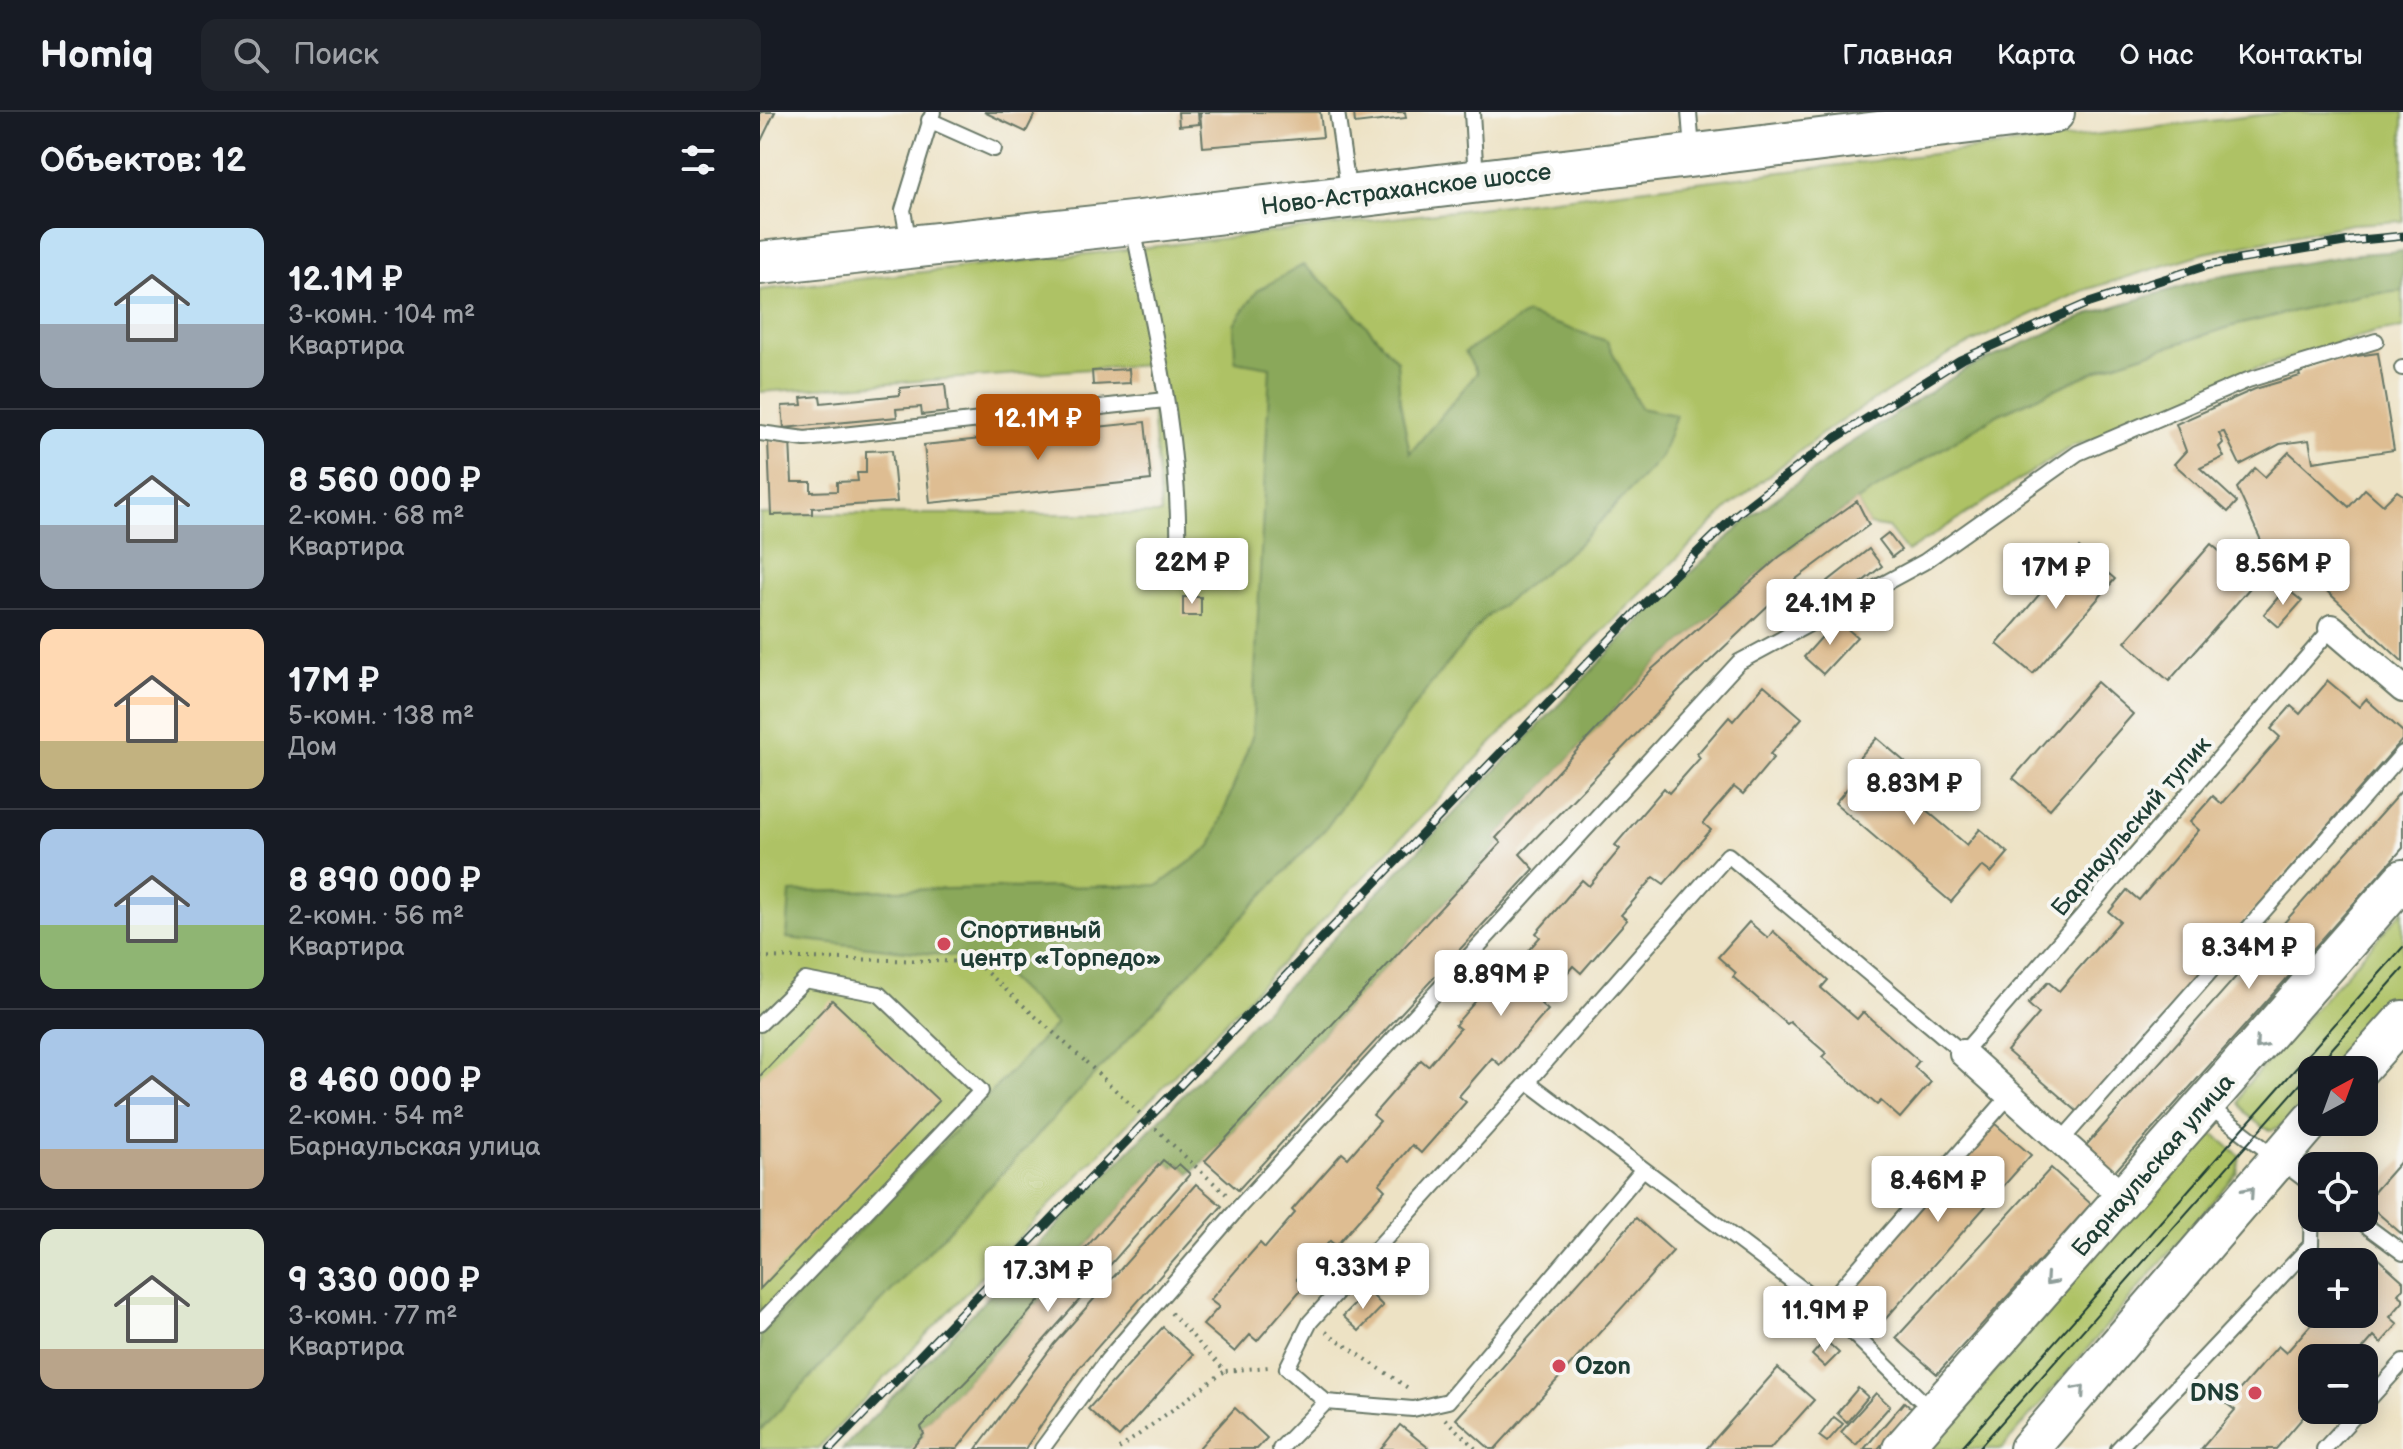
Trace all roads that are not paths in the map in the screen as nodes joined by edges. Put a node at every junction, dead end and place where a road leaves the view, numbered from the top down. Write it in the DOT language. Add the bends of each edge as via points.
graph roads {
  1 [pos="1337,112"];
  2 [pos="1472,112"];
  3 [pos="1689,112"];
  4 [pos="2053,112"];
  5 [pos="931,116"];
  6 [pos="1954,118"];
  7 [pos="994,149"];
  8 [pos="1692,155"];
  9 [pos="1476,180"];
  10 [pos="1349,196"];
  11 [pos="1132,223"];
  12 [pos="910,247"];
  13 [pos="760,263"];
  14 [pos="2376,341"];
  15 [pos="1165,400"];
  16 [pos="760,433"];
  17 [pos="1178,551"];
  18 [pos="2332,628"];
  19 [pos="2403,689"];
  20 [pos="2403,753"];
  21 [pos="2403,879"];
  22 [pos="2403,1020"];
  23 [pos="760,1024"];
  24 [pos="1963,1053"];
  25 [pos="2371,1056"];
  26 [pos="1528,1082"];
  27 [pos="2010,1095"];
  28 [pos="2207,1104"];
  29 [pos="2298,1136"];
  30 [pos="2061,1141"];
  31 [pos="2277,1159"];
  32 [pos="1642,1170"];
  33 [pos="2298,1175"];
  34 [pos="2124,1198"];
  35 [pos="2311,1232"];
  36 [pos="2375,1232"];
  37 [pos="2403,1253"];
  38 [pos="1825,1306"];
  39 [pos="760,1323"];
  40 [pos="2403,1362"];
  41 [pos="2378,1390"];
  42 [pos="1326,1402"];
  43 [pos="1933,1412"];
  44 [pos="2347,1424"];
  45 [pos="1042,1449"];
  46 [pos="1280,1449"];
  47 [pos="1902,1449"];
  48 [pos="2029,1449"];
  49 [pos="2118,1449"];
  50 [pos="2324,1449"];
  1 -- 10 [label="lane"];
  2 -- 9 [label="lane"];
  3 -- 8 [label="lane"];
  4 -- 6 [label="main road, Ново-Астраханское шоссе"];
  5 -- 7 [label="lane"];
  5 -- 12 [label="lane" via="903,210"];
  6 -- 8 [label="main road, Ново-Астраханское шоссе"];
  8 -- 9 [label="main road, Ново-Астраханское шоссе"];
  9 -- 10 [label="main road, Ново-Астраханское шоссе"];
  10 -- 11 [label="main road, Ново-Астраханское шоссе"];
  11 -- 12 [label="main road, Ново-Астраханское шоссе"];
  11 -- 15 [label="lane"];
  12 -- 13 [label="main road, Ново-Астраханское шоссе"];
  14 -- 45 [label="lane" via="2248,380 2078,453 1924,562 1739,662 1240,1206 1108,1359"];
  15 -- 16 [label="lane" via="805,439"];
  15 -- 17 [label="lane" via="1179,509"];
  18 -- 19 [label="street"];
  18 -- 24 [label="lane, Барнаульский тупик"];
  20 -- 30 [label="lane"];
  21 -- 28 [label="street, Барнаульская улица, one-way"];
  22 -- 25 [label="street"];
  23 -- 39 [label="lane" via="805,980 879,994 981,1091"];
  24 -- 26 [label="lane" via="1728,855"];
  24 -- 27 [label="street"];
  26 -- 32 [label="lane"];
  26 -- 42 [label="lane" via="1310,1322 1287,1368"];
  27 -- 30 [label="street"];
  27 -- 38 [label="lane"];
  28 -- 31 [label="lane"];
  28 -- 34 [label="street, Барнаульская улица"];
  29 -- 31 [label="street"];
  30 -- 34 [label="street"];
  31 -- 33 [label="lane"];
  48 -- 31 [label="street, one-way"];
  32 -- 38 [label="lane"];
  32 -- 42 [label="lane" via="1448,1401 1413,1409"];
  34 -- 43 [label="street, Барнаульская улица, one-way"];
  35 -- 49 [label="lane" via="2311,1245"];
  36 -- 37 [label="lane"];
  38 -- 43 [label="lane"];
  40 -- 41 [label="lane"];
  42 -- 46 [label="lane"];
  43 -- 47 [label="street, Барнаульская улица"];
  44 -- 50 [label="lane"];
}
